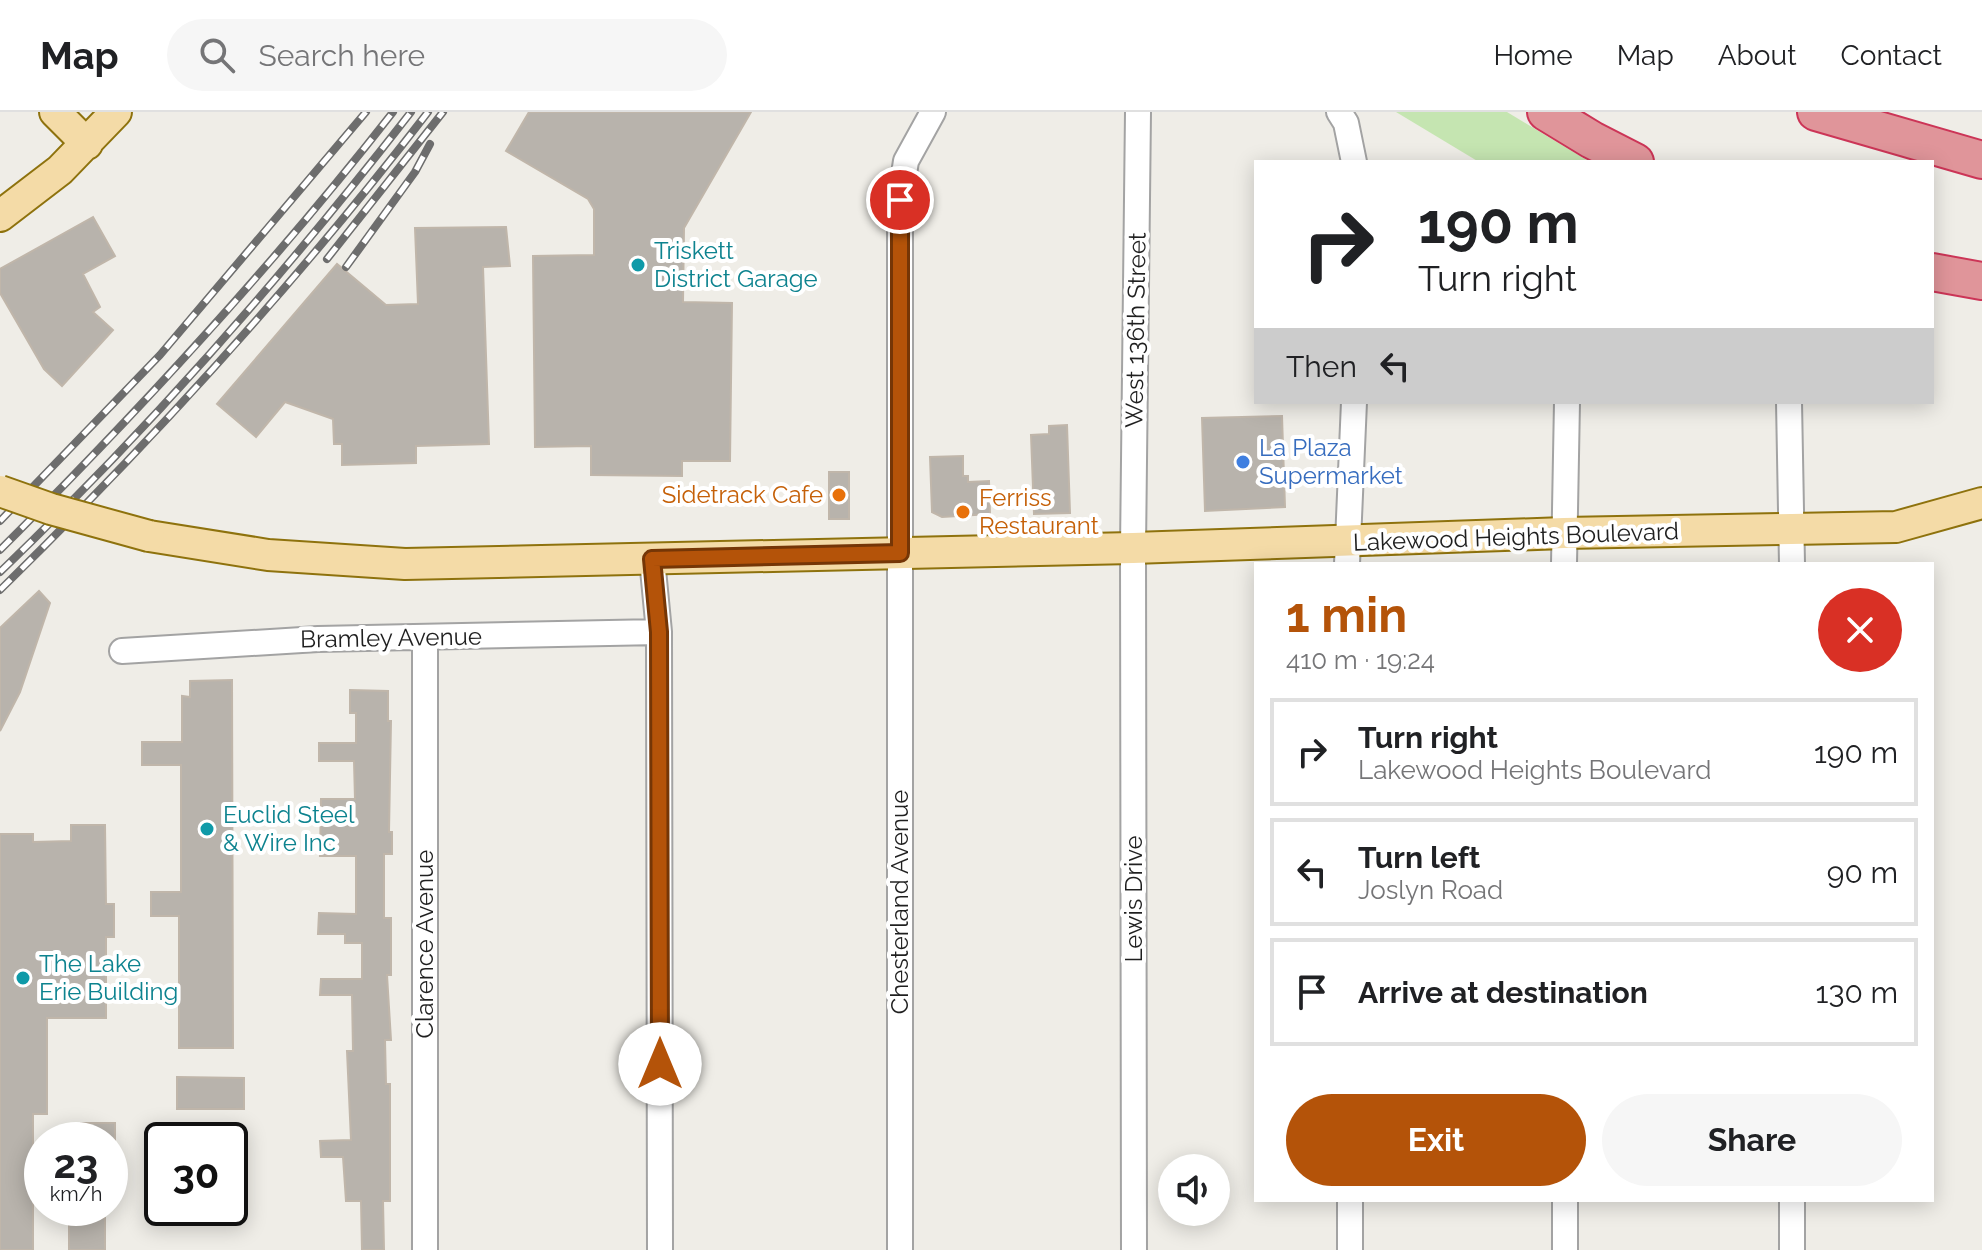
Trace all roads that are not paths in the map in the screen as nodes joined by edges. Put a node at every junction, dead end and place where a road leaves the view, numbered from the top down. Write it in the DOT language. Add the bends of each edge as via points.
graph roads {
  1 [pos="55,112"];
  2 [pos="116,112"];
  3 [pos="933,112"];
  4 [pos="1138,112"];
  5 [pos="1339,112"];
  6 [pos="1546,112"];
  7 [pos="1816,112"];
  8 [pos="87,144"];
  9 [pos="1977,159"];
  10 [pos="1354,160"];
  11 [pos="1631,160"];
  12 [pos="0,216"];
  13 [pos="1934,272"];
  14 [pos="1982,281"];
  15 [pos="1354,404"];
  16 [pos="1567,404"];
  17 [pos="1789,404"];
  18 [pos="0,491"];
  19 [pos="1982,503"];
  20 [pos="1792,529"];
  21 [pos="1564,533"];
  22 [pos="1133,548"];
  23 [pos="900,553"];
  24 [pos="1347,553"];
  25 [pos="652,559"];
  26 [pos="1564,562"];
  27 [pos="1792,562"];
  28 [pos="659,632"];
  29 [pos="425,637"];
  30 [pos="122,651"];
  31 [pos="1350,1202"];
  32 [pos="1565,1202"];
  33 [pos="1792,1202"];
  34 [pos="425,1250"];
  35 [pos="660,1250"];
  36 [pos="900,1250"];
  37 [pos="1134,1250"];
  38 [pos="1350,1250"];
  39 [pos="1565,1250"];
  40 [pos="1792,1250"];
  1 -- 8 [label="main road"];
  2 -- 8 [label="main road"];
  3 -- 23 [label="street, Chesterland Avenue" via="906,161 900,200"];
  4 -- 22 [label="street, West 136th Street"];
  5 -- 10 [label="street"];
  6 -- 11 [label="highway"];
  7 -- 9 [label="highway"];
  8 -- 12 [label="main road"];
  13 -- 14 [label="highway"];
  15 -- 24 [label="street"];
  16 -- 21 [label="street"];
  17 -- 20 [label="street"];
  18 -- 25 [label="main road, Lakewood Heights Boulevard, bridge" via="149,536 268,555 405,564"];
  19 -- 20 [label="main road, Lakewood Heights Boulevard" via="1896,527"];
  20 -- 21 [label="main road, Lakewood Heights Boulevard"];
  20 -- 27 [label="street"];
  21 -- 24 [label="main road, Lakewood Heights Boulevard"];
  21 -- 26 [label="street"];
  22 -- 23 [label="main road, Lakewood Heights Boulevard"];
  22 -- 24 [label="main road, Lakewood Heights Boulevard"];
  22 -- 37 [label="street, Lewis Drive"];
  23 -- 25 [label="main road, Lakewood Heights Boulevard"];
  23 -- 36 [label="street, Chesterland Avenue"];
  25 -- 28 [label="street"];
  28 -- 29 [label="street, Bramley Avenue"];
  28 -- 35 [label="street"];
  29 -- 30 [label="street, Bramley Avenue"];
  29 -- 34 [label="street, Clarence Avenue"];
  31 -- 38 [label="street"];
  32 -- 39 [label="street"];
  33 -- 40 [label="street"];
}
